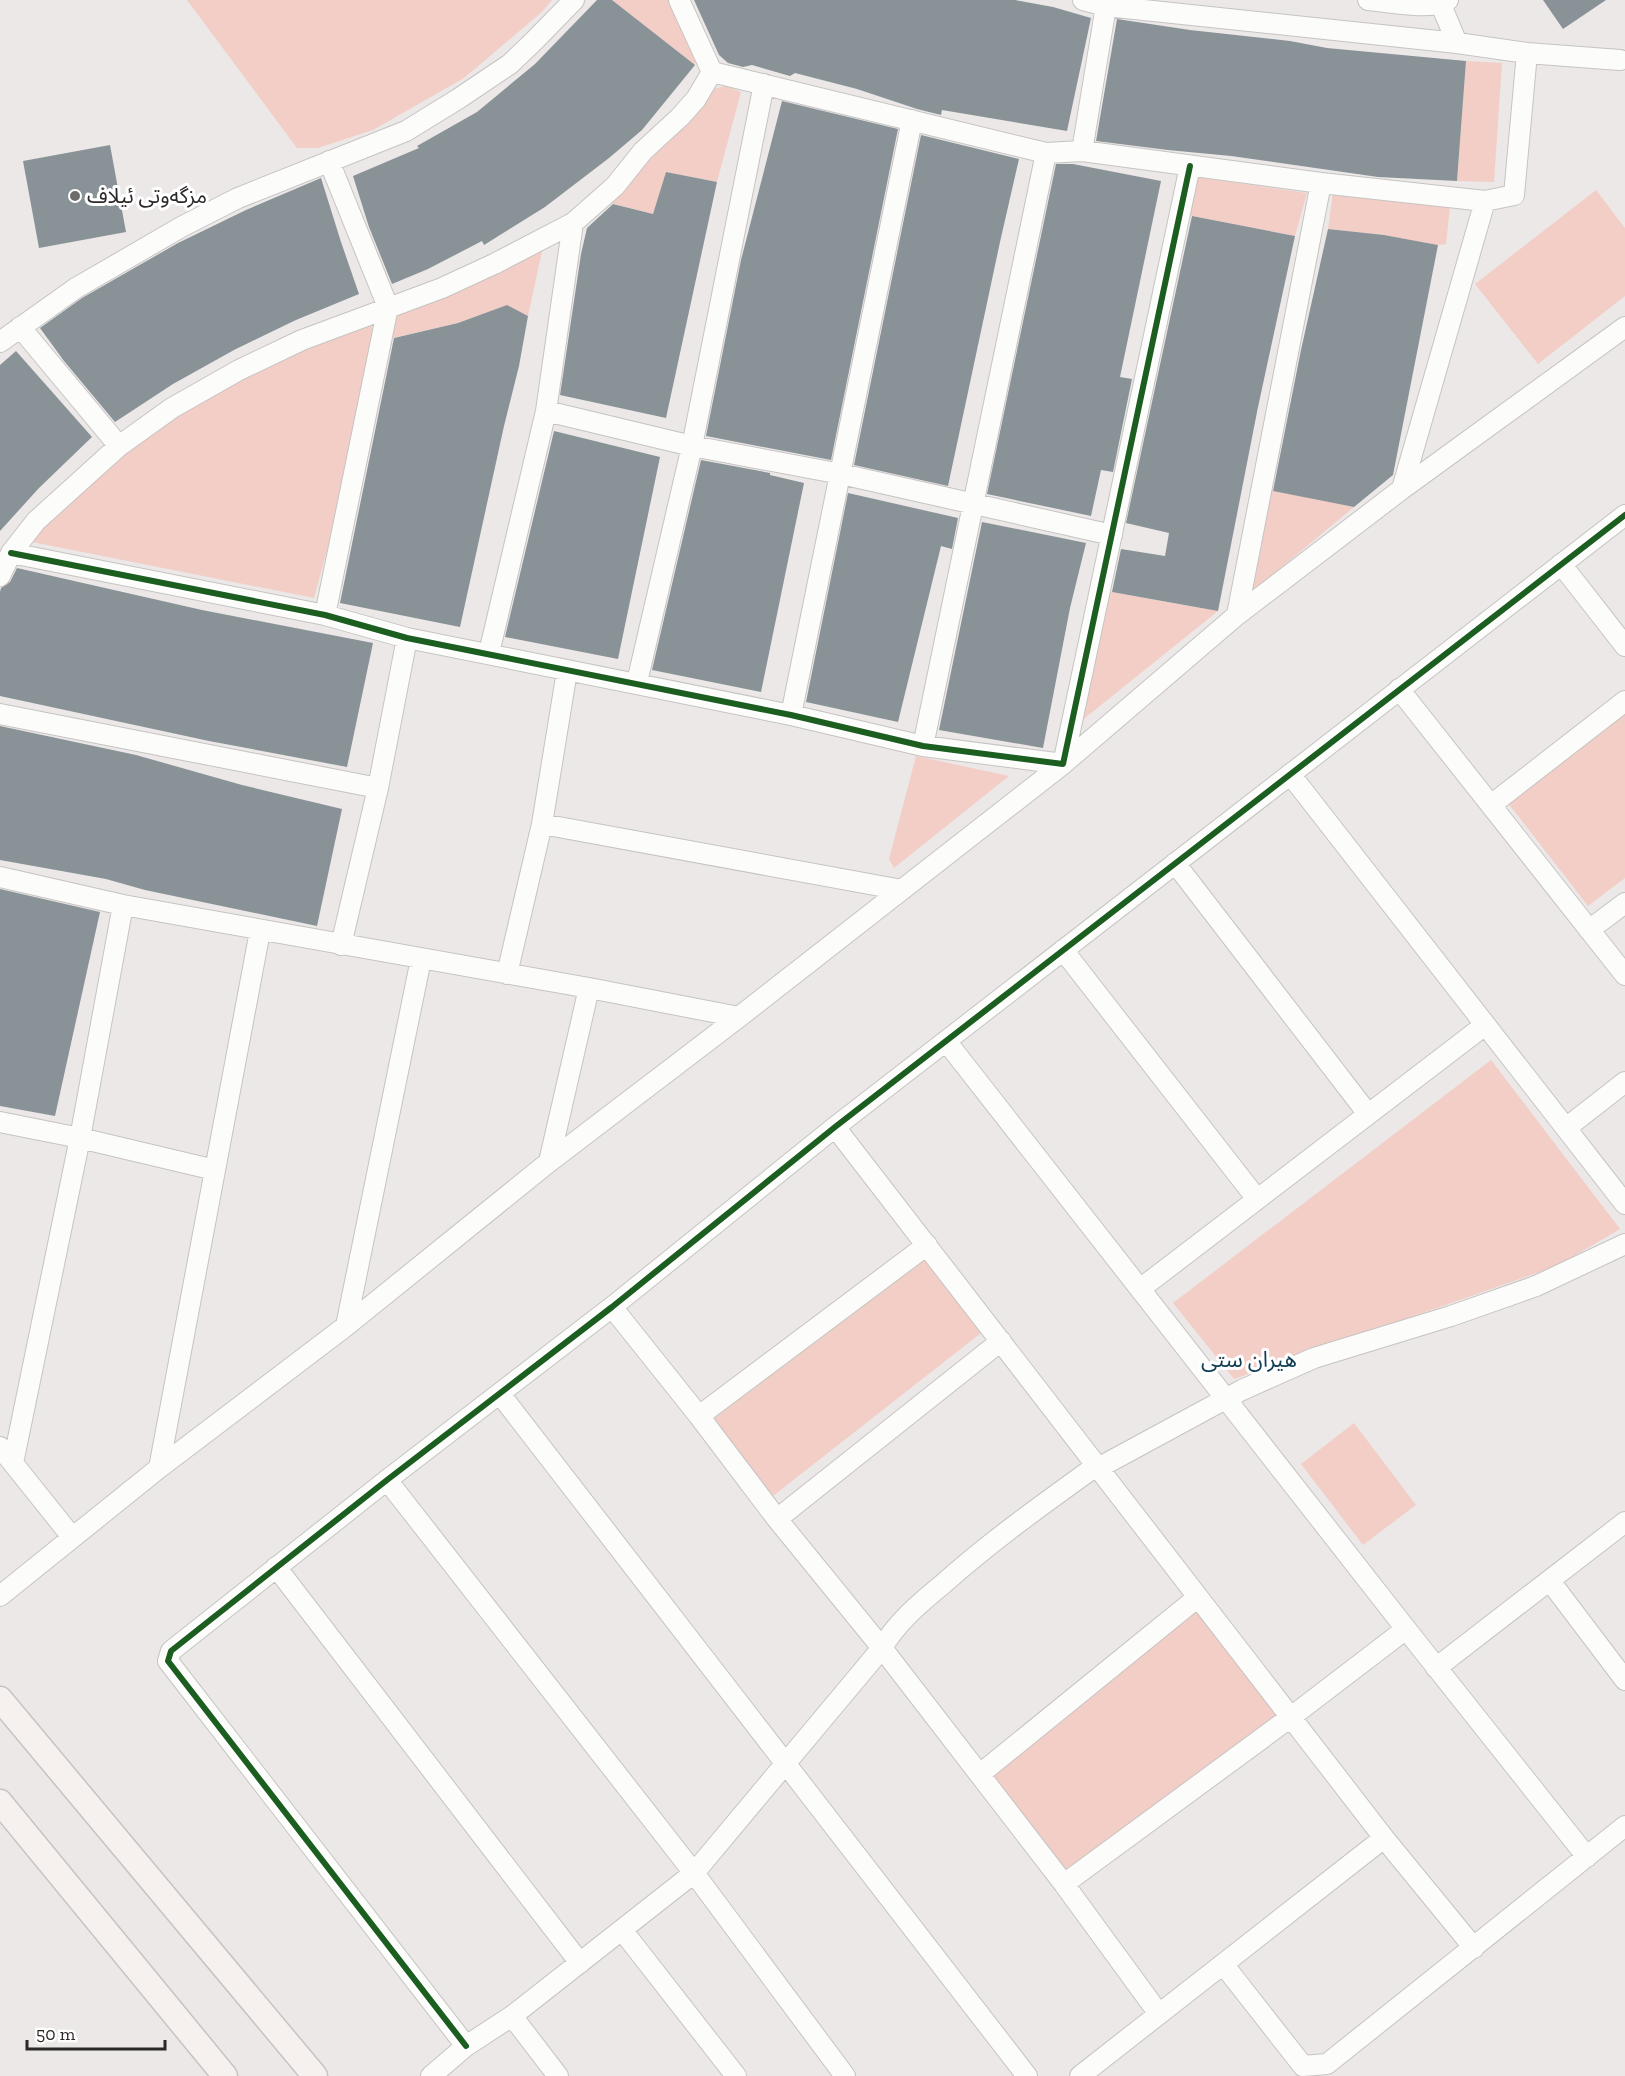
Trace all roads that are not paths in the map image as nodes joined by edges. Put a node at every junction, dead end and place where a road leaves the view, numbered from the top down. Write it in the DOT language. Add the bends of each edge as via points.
graph roads {
  1 [pos="574,0"];
  2 [pos="679,0"];
  3 [pos="1083,0"];
  4 [pos="1368,0"];
  5 [pos="1443,1"];
  6 [pos="1106,6"];
  7 [pos="1457,43"];
  8 [pos="1527,53"];
  9 [pos="1620,60"];
  10 [pos="712,72"];
  11 [pos="764,84"];
  12 [pos="912,120"];
  13 [pos="1083,151"];
  14 [pos="1047,153"];
  15 [pos="329,161"];
  16 [pos="1190,166"];
  17 [pos="1321,183"];
  18 [pos="1485,201"];
  19 [pos="573,223"];
  20 [pos="388,307"];
  21 [pos="20,327"];
  22 [pos="1625,327"];
  23 [pos="0,342"];
  24 [pos="546,411"];
  25 [pos="119,446"];
  26 [pos="692,446"];
  27 [pos="841,474"];
  28 [pos="1402,489"];
  29 [pos="975,505"];
  30 [pos="1625,515"];
  31 [pos="1112,535"];
  32 [pos="11,553"];
  33 [pos="1561,564"];
  34 [pos="0,576"];
  35 [pos="326,615"];
  36 [pos="1237,615"];
  37 [pos="407,638"];
  38 [pos="1625,646"];
  39 [pos="489,653"];
  40 [pos="567,671"];
  41 [pos="637,682"];
  42 [pos="1400,689"];
  43 [pos="1625,701"];
  44 [pos="0,714"];
  45 [pos="791,715"];
  46 [pos="923,746"];
  47 [pos="1063,764"];
  48 [pos="1290,774"];
  49 [pos="378,788"];
  50 [pos="1491,805"];
  51 [pos="542,824"];
  52 [pos="1175,863"];
  53 [pos="0,877"];
  54 [pos="902,890"];
  55 [pos="1625,903"];
  56 [pos="123,905"];
  57 [pos="1589,930"];
  58 [pos="260,931"];
  59 [pos="341,945"];
  60 [pos="1063,950"];
  61 [pos="421,959"];
  62 [pos="507,974"];
  63 [pos="1625,975"];
  64 [pos="589,988"];
  65 [pos="739,1017"];
  66 [pos="1485,1025"];
  67 [pos="946,1041"];
  68 [pos="1625,1082"];
  69 [pos="1368,1114"];
  70 [pos="0,1122"];
  71 [pos="835,1126"];
  72 [pos="1566,1128"];
  73 [pos="80,1138"];
  74 [pos="549,1162"];
  75 [pos="215,1170"];
  76 [pos="1257,1199"];
  77 [pos="1625,1204"];
  78 [pos="1625,1244"];
  79 [pos="927,1245"];
  80 [pos="1140,1289"];
  81 [pos="612,1307"];
  82 [pos="346,1326"];
  83 [pos="1001,1341"];
  84 [pos="500,1394"];
  85 [pos="1225,1399"];
  86 [pos="699,1416"];
  87 [pos="0,1447"];
  88 [pos="13,1463"];
  89 [pos="159,1468"];
  90 [pos="1098,1468"];
  91 [pos="387,1480"];
  92 [pos="777,1519"];
  93 [pos="1625,1522"];
  94 [pos="72,1537"];
  95 [pos="276,1567"];
  96 [pos="1550,1581"];
  97 [pos="0,1596"];
  98 [pos="1198,1597"];
  99 [pos="1406,1629"];
  100 [pos="882,1648"];
  101 [pos="1436,1668"];
  102 [pos="1625,1680"];
  103 [pos="0,1699"];
  104 [pos="1291,1717"];
  105 [pos="785,1763"];
  106 [pos="980,1774"];
  107 [pos="0,1802"];
  108 [pos="1625,1826"];
  109 [pos="1384,1838"];
  110 [pos="1587,1857"];
  111 [pos="694,1873"];
  112 [pos="1064,1884"];
  113 [pos="622,1930"];
  114 [pos="1474,1948"];
  115 [pos="580,1963"];
  116 [pos="1223,1964"];
  117 [pos="1159,2014"];
  118 [pos="512,2016"];
  119 [pos="466,2046"];
  120 [pos="225,2076"];
  121 [pos="315,2076"];
  122 [pos="431,2076"];
  123 [pos="558,2076"];
  124 [pos="736,2076"];
  125 [pos="845,2076"];
  126 [pos="1027,2076"];
  127 [pos="1080,2076"];
  1 -- 15 [label="street" via="510,64 458,99 406,131"];
  2 -- 10 [label="street"];
  3 -- 6 [label="street"];
  4 -- 5 [label="street" via="1406,5"];
  5 -- 7 [label="street"];
  6 -- 7 [label="street"];
  6 -- 13 [label="street"];
  7 -- 8 [label="street"];
  8 -- 9 [label="street"];
  8 -- 18 [label="street" via="1514,195"];
  10 -- 11 [label="street"];
  10 -- 19 [label="street" via="685,111 643,151 615,186"];
  11 -- 12 [label="street"];
  11 -- 26 [label="street"];
  12 -- 14 [label="street"];
  12 -- 27 [label="street"];
  13 -- 14 [label="street"];
  13 -- 16 [label="street"];
  14 -- 29 [label="street"];
  15 -- 20 [label="street"];
  15 -- 21 [label="street" via="238,198 183,226 85,283"];
  16 -- 17 [label="street"];
  16 -- 31 [label="street"];
  17 -- 18 [label="street"];
  17 -- 36 [label="street"];
  18 -- 28 [label="street"];
  19 -- 20 [label="street" via="442,288"];
  19 -- 24 [label="street"];
  20 -- 25 [label="street" via="239,369 172,408"];
  20 -- 35 [label="street"];
  21 -- 23 [label="street"];
  21 -- 25 [label="street"];
  22 -- 28 [label="street"];
  24 -- 26 [label="street"];
  24 -- 39 [label="street"];
  25 -- 32 [label="street" via="36,521"];
  26 -- 27 [label="street"];
  26 -- 41 [label="street"];
  27 -- 29 [label="street"];
  27 -- 45 [label="street"];
  28 -- 36 [label="street"];
  29 -- 31 [label="street"];
  29 -- 46 [label="street"];
  30 -- 33 [label="street"];
  31 -- 47 [label="street"];
  32 -- 34 [label="street"];
  32 -- 35 [label="street"];
  33 -- 38 [label="street"];
  33 -- 42 [label="street"];
  35 -- 37 [label="street"];
  36 -- 47 [label="street"];
  37 -- 39 [label="street"];
  37 -- 49 [label="street"];
  39 -- 40 [label="street"];
  40 -- 41 [label="street"];
  40 -- 51 [label="street"];
  41 -- 45 [label="street"];
  42 -- 48 [label="street"];
  42 -- 50 [label="street"];
  43 -- 50 [label="street"];
  44 -- 49 [label="street"];
  45 -- 46 [label="street"];
  46 -- 47 [label="street"];
  47 -- 54 [label="street"];
  48 -- 52 [label="street"];
  48 -- 66 [label="street"];
  49 -- 59 [label="street"];
  50 -- 57 [label="street"];
  51 -- 54 [label="street"];
  51 -- 62 [label="street"];
  52 -- 60 [label="street"];
  52 -- 69 [label="street"];
  53 -- 56 [label="street"];
  54 -- 65 [label="street"];
  55 -- 57 [label="street"];
  56 -- 58 [label="street"];
  56 -- 73 [label="street"];
  57 -- 63 [label="street"];
  58 -- 59 [label="street"];
  58 -- 75 [label="street"];
  59 -- 61 [label="street"];
  60 -- 67 [label="street"];
  60 -- 76 [label="street"];
  61 -- 62 [label="street"];
  61 -- 82 [label="street"];
  62 -- 64 [label="street"];
  64 -- 65 [label="street"];
  64 -- 74 [label="street"];
  65 -- 74 [label="street"];
  66 -- 69 [label="street"];
  66 -- 72 [label="street"];
  67 -- 71 [label="street"];
  67 -- 80 [label="street"];
  68 -- 72 [label="street"];
  69 -- 76 [label="street"];
  70 -- 73 [label="street"];
  71 -- 79 [label="street"];
  71 -- 81 [label="street"];
  72 -- 77 [label="street"];
  73 -- 75 [label="street"];
  73 -- 88 [label="street"];
  74 -- 82 [label="street"];
  75 -- 89 [label="street"];
  76 -- 80 [label="street"];
  78 -- 85 [label="street" via="1536,1286 1314,1358"];
  79 -- 83 [label="street"];
  79 -- 86 [label="street"];
  80 -- 85 [label="street"];
  81 -- 84 [label="street"];
  81 -- 86 [label="street"];
  82 -- 89 [label="street"];
  83 -- 90 [label="street"];
  83 -- 92 [label="street"];
  84 -- 91 [label="street"];
  84 -- 105 [label="street"];
  85 -- 90 [label="street"];
  85 -- 99 [label="street"];
  86 -- 92 [label="street"];
  87 -- 88 [label="street"];
  88 -- 94 [label="street"];
  89 -- 94 [label="street"];
  90 -- 98 [label="street"];
  90 -- 100 [label="street" via="969,1561 926,1598"];
  91 -- 95 [label="street"];
  91 -- 111 [label="street"];
  92 -- 100 [label="street"];
  93 -- 96 [label="street"];
  94 -- 97 [label="street"];
  95 -- 115 [label="street"];
  95 -- 119 [label="street" via="171,1651 168,1661"];
  96 -- 101 [label="street"];
  96 -- 102 [label="street"];
  98 -- 104 [label="street"];
  98 -- 106 [label="street"];
  99 -- 101 [label="street"];
  99 -- 104 [label="street"];
  100 -- 105 [label="street"];
  100 -- 106 [label="street"];
  101 -- 110 [label="street"];
  103 -- 121 [label="main road"];
  104 -- 109 [label="street"];
  104 -- 112 [label="street"];
  105 -- 111 [label="street"];
  105 -- 126 [label="street"];
  106 -- 112 [label="street"];
  107 -- 120 [label="main road"];
  108 -- 110 [label="street"];
  109 -- 114 [label="street"];
  109 -- 116 [label="street"];
  110 -- 114 [label="street"];
  111 -- 113 [label="street"];
  111 -- 125 [label="street"];
  112 -- 117 [label="street"];
  113 -- 115 [label="street"];
  113 -- 124 [label="street"];
  114 -- 116 [label="street" via="1327,2064 1303,2066"];
  115 -- 118 [label="street"];
  116 -- 117 [label="street"];
  117 -- 127 [label="street"];
  118 -- 119 [label="street"];
  118 -- 123 [label="street"];
  119 -- 122 [label="street"];
}
